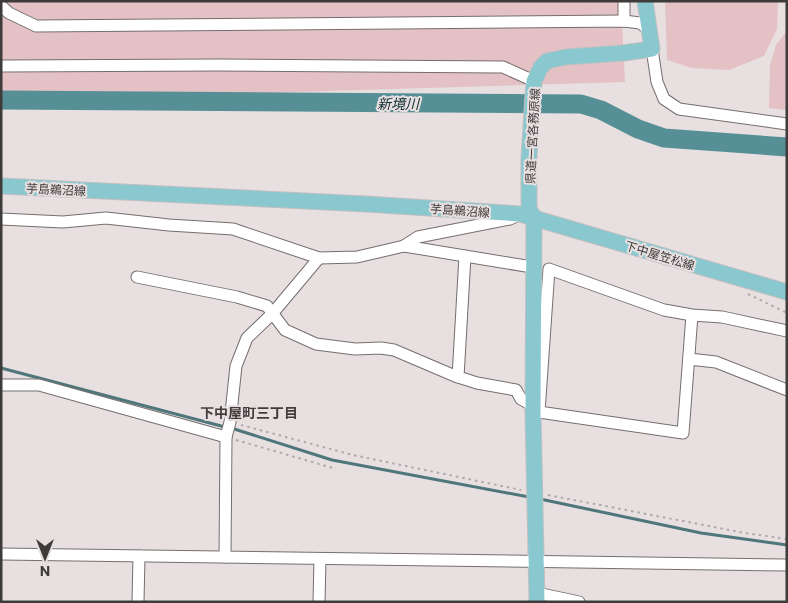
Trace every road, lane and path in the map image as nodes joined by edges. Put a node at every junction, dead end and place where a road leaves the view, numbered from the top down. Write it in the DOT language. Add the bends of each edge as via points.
graph roads {
  1 [pos="624,1"];
  2 [pos="645,1"];
  3 [pos="1,6"];
  4 [pos="624,21"];
  5 [pos="648,29"];
  6 [pos="652,49"];
  7 [pos="1,66"];
  8 [pos="534,81"];
  9 [pos="787,124"];
  10 [pos="1,186"];
  11 [pos="527,215"];
  12 [pos="1,219"];
  13 [pos="404,246"];
  14 [pos="465,256"];
  15 [pos="319,258"];
  16 [pos="526,266"];
  17 [pos="137,277"];
  18 [pos="787,292"];
  19 [pos="272,314"];
  20 [pos="692,315"];
  21 [pos="787,330"];
  22 [pos="689,359"];
  23 [pos="458,376"];
  24 [pos="1,385"];
  25 [pos="787,390"];
  26 [pos="535,410"];
  27 [pos="228,429"];
  28 [pos="333,468"];
  29 [pos="535,498"];
  30 [pos="787,539"];
  31 [pos="1,554"];
  32 [pos="139,556"];
  33 [pos="225,557"];
  34 [pos="320,558"];
  35 [pos="537,562"];
  36 [pos="787,565"];
  37 [pos="537,597"];
  38 [pos="138,602"];
  39 [pos="319,602"];
  40 [pos="579,602"];
  1 -- 4 [label="street"];
  2 -- 5 [label="main road"];
  3 -- 4 [label="street" via="36,26"];
  4 -- 5 [label="street" via="640,23"];
  5 -- 6 [label="main road"];
  6 -- 8 [label="main road, 県道一宮各務原線" via="547,61"];
  6 -- 9 [label="street" via="664,99 679,109"];
  7 -- 8 [label="street" via="503,67"];
  8 -- 11 [label="main road, 県道一宮各務原線"];
  10 -- 11 [label="main road, 芋島鵜沼線"];
  11 -- 13 [label="street" via="418,237"];
  11 -- 18 [label="main road, 下中屋笠松線"];
  11 -- 26 [label="main road"];
  12 -- 15 [label="street" via="63,222 106,218 234,229"];
  13 -- 14 [label="street"];
  13 -- 15 [label="street" via="357,257"];
  14 -- 16 [label="street"];
  14 -- 23 [label="street"];
  15 -- 19 [label="street"];
  17 -- 19 [label="street" via="238,297 266,306"];
  19 -- 23 [label="street" via="285,330 316,344 394,350"];
  19 -- 27 [label="street" via="247,338 236,366"];
  20 -- 21 [label="street" via="722,317"];
  20 -- 22 [label="street"];
  20 -- 26 [label="street" via="664,310 549,269"];
  22 -- 25 [label="street" via="716,362"];
  22 -- 26 [label="street" via="683,433"];
  23 -- 26 [label="street" via="516,390 521,399"];
  24 -- 27 [label="street" via="39,385"];
  26 -- 29 [label="main road"];
  27 -- 28 [label="path"];
  27 -- 29 [label="path"];
  27 -- 33 [label="street"];
  29 -- 30 [label="path"];
  29 -- 35 [label="main road"];
  31 -- 32 [label="street"];
  32 -- 33 [label="street"];
  32 -- 38 [label="street"];
  33 -- 34 [label="street"];
  34 -- 35 [label="street"];
  34 -- 39 [label="street"];
  35 -- 36 [label="street"];
  35 -- 37 [label="main road"];
  37 -- 40 [label="street"];
}
